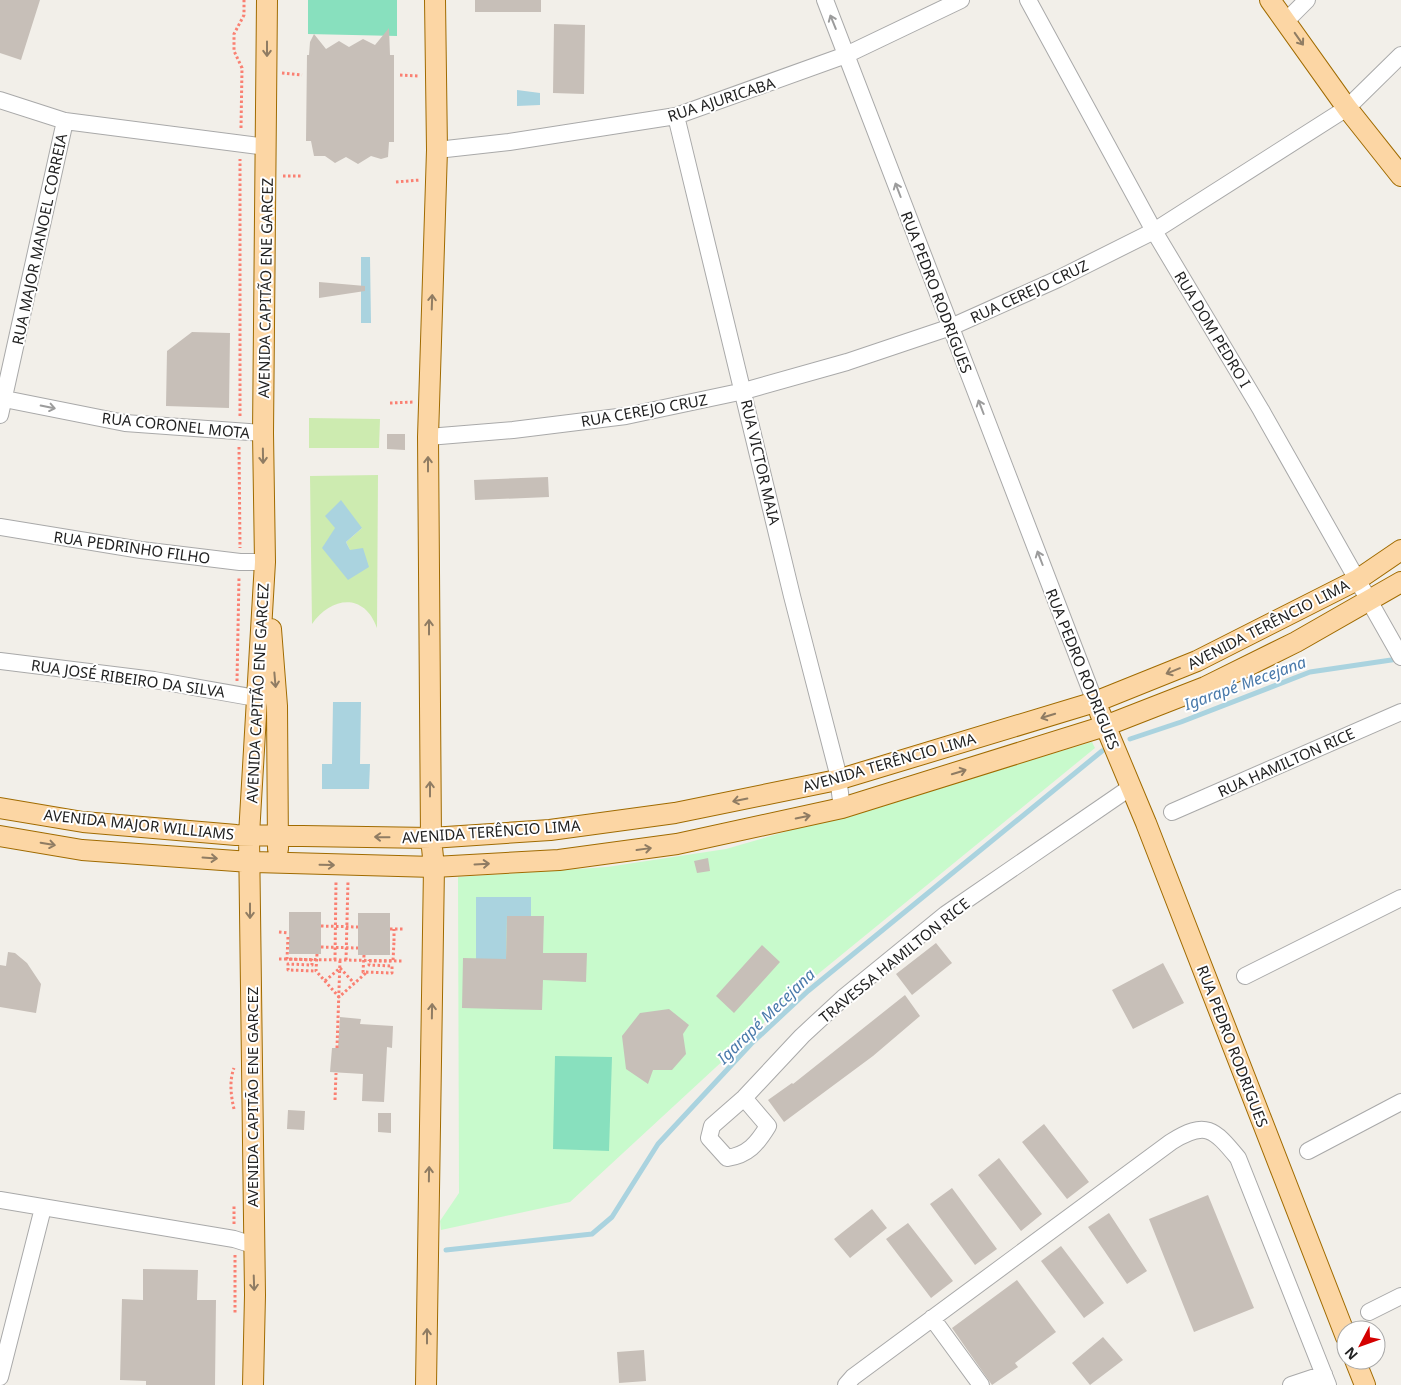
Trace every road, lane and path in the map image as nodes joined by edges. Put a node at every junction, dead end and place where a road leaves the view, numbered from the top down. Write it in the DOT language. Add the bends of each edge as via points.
graph roads {
  1 [pos="267,0"];
  2 [pos="435,0"];
  3 [pos="825,0"];
  4 [pos="961,0"];
  5 [pos="1028,0"];
  6 [pos="1270,0"];
  7 [pos="1307,0"];
  8 [pos="1286,21"];
  9 [pos="846,55"];
  10 [pos="1401,55"];
  11 [pos="0,100"];
  12 [pos="1347,108"];
  13 [pos="676,116"];
  14 [pos="65,121"];
  15 [pos="267,147"];
  16 [pos="437,150"];
  17 [pos="1401,176"];
  18 [pos="436,180"];
  19 [pos="396,182"];
  20 [pos="1154,231"];
  21 [pos="951,327"];
  22 [pos="744,391"];
  23 [pos="2,398"];
  24 [pos="429,402"];
  25 [pos="390,403"];
  26 [pos="0,415"];
  27 [pos="263,433"];
  28 [pos="428,437"];
  29 [pos="0,526"];
  30 [pos="1401,550"];
  31 [pos="265,562"];
  32 [pos="1357,580"];
  33 [pos="1401,582"];
  34 [pos="1369,602"];
  35 [pos="1401,657"];
  36 [pos="0,661"];
  37 [pos="256,698"];
  38 [pos="1095,702"];
  39 [pos="1401,712"];
  40 [pos="1106,729"];
  41 [pos="837,780"];
  42 [pos="1129,783"];
  43 [pos="0,808"];
  44 [pos="842,808"];
  45 [pos="1172,812"];
  46 [pos="249,835"];
  47 [pos="0,836"];
  48 [pos="277,836"];
  49 [pos="431,838"];
  50 [pos="250,862"];
  51 [pos="278,863"];
  52 [pos="434,867"];
  53 [pos="336,878"];
  54 [pos="348,878"];
  55 [pos="1401,898"];
  56 [pos="321,926"];
  57 [pos="335,927"];
  58 [pos="347,927"];
  59 [pos="358,927"];
  60 [pos="403,929"];
  61 [pos="279,932"];
  62 [pos="321,947"];
  63 [pos="335,947"];
  64 [pos="347,948"];
  65 [pos="358,948"];
  66 [pos="317,954"];
  67 [pos="364,955"];
  68 [pos="279,959"];
  69 [pos="335,960"];
  70 [pos="340,960"];
  71 [pos="346,960"];
  72 [pos="404,961"];
  73 [pos="316,971"];
  74 [pos="368,972"];
  75 [pos="1244,976"];
  76 [pos="325,981"];
  77 [pos="354,983"];
  78 [pos="337,1048"];
  79 [pos="336,1073"];
  80 [pos="744,1098"];
  81 [pos="335,1100"];
  82 [pos="1401,1102"];
  83 [pos="1308,1151"];
  84 [pos="0,1200"];
  85 [pos="43,1208"];
  86 [pos="253,1245"];
  87 [pos="1401,1296"];
  88 [pos="1369,1312"];
  89 [pos="932,1318"];
  90 [pos="1339,1320"];
  91 [pos="1359,1370"];
  92 [pos="0,1377"];
  93 [pos="1326,1379"];
  94 [pos="253,1385"];
  95 [pos="426,1385"];
  96 [pos="846,1385"];
  97 [pos="981,1385"];
  98 [pos="1291,1385"];
  99 [pos="1365,1385"];
  1 -- 15 [label="main road, AVENIDA CAPITÃO ENE GARCEZ, one-way"];
  2 -- 16 [label="main road"];
  9 -- 3 [label="street, RUA PEDRO RODRIGUES, one-way"];
  4 -- 9 [label="street, RUA AJURICABA"];
  5 -- 20 [label="street, RUA DOM PEDRO I"];
  6 -- 8 [label="main road"];
  7 -- 8 [label="street"];
  8 -- 12 [label="main road, one-way"];
  9 -- 13 [label="street, RUA AJURICABA"];
  21 -- 9 [label="street, RUA PEDRO RODRIGUES, one-way"];
  10 -- 12 [label="street, RUA CEREJO CRUZ"];
  11 -- 14 [label="street"];
  12 -- 17 [label="main road"];
  12 -- 20 [label="street, RUA CEREJO CRUZ"];
  13 -- 16 [label="street, RUA AJURICABA"];
  13 -- 22 [label="street, RUA VICTOR MAIA"];
  14 -- 15 [label="street"];
  14 -- 23 [label="street, RUA MAJOR MANOEL CORREIA"];
  15 -- 27 [label="main road, AVENIDA CAPITÃO ENE GARCEZ"];
  16 -- 18 [label="main road"];
  18 -- 19 [label="path"];
  24 -- 18 [label="main road, one-way"];
  20 -- 21 [label="street, RUA CEREJO CRUZ"];
  20 -- 32 [label="street, RUA DOM PEDRO I"];
  21 -- 22 [label="street, RUA CEREJO CRUZ" via="847,362"];
  38 -- 21 [label="street, RUA PEDRO RODRIGUES, one-way"];
  22 -- 28 [label="street, RUA CEREJO CRUZ" via="626,416"];
  22 -- 41 [label="street, RUA VICTOR MAIA"];
  23 -- 26 [label="street, RUA MAJOR MANOEL CORREIA"];
  23 -- 27 [label="street, RUA CORONEL MOTA, one-way" via="125,423"];
  24 -- 25 [label="path"];
  24 -- 28 [label="main road"];
  27 -- 31 [label="main road, AVENIDA CAPITÃO ENE GARCEZ, one-way"];
  49 -- 28 [label="main road, one-way"];
  29 -- 31 [label="street, RUA PEDRINHO FILHO" via="141,550"];
  30 -- 32 [label="main road, AVENIDA TERÊNCIO LIMA"];
  31 -- 37 [label="main road, AVENIDA CAPITÃO ENE GARCEZ"];
  31 -- 48 [label="main road, one-way" via="277,706"];
  32 -- 34 [label="street, RUA DOM PEDRO I"];
  32 -- 38 [label="main road, AVENIDA TERÊNCIO LIMA, one-way" via="1197,661"];
  33 -- 34 [label="main road, AVENIDA TERÊNCIO LIMA"];
  34 -- 35 [label="street, RUA DOM PEDRO I"];
  34 -- 40 [label="main road, AVENIDA TERÊNCIO LIMA" via="1205,687"];
  36 -- 37 [label="street, RUA JOSÉ RIBEIRO DA SILVA" via="154,680"];
  37 -- 46 [label="main road, AVENIDA CAPITÃO ENE GARCEZ"];
  38 -- 40 [label="main road, RUA PEDRO RODRIGUES"];
  38 -- 41 [label="main road, AVENIDA TERÊNCIO LIMA, one-way"];
  39 -- 45 [label="street, RUA HAMILTON RICE"];
  40 -- 42 [label="main road, RUA PEDRO RODRIGUES"];
  44 -- 40 [label="main road, AVENIDA TERÊNCIO LIMA, one-way"];
  41 -- 44 [label="street, RUA VICTOR MAIA"];
  41 -- 49 [label="main road, AVENIDA TERÊNCIO LIMA, one-way" via="675,813 550,830"];
  42 -- 80 [label="street, TRAVESSA HAMILTON RICE" via="946,914 843,998"];
  42 -- 90 [label="main road, RUA PEDRO RODRIGUES"];
  43 -- 46 [label="main road, AVENIDA MAJOR WILLIAMS" via="83,822"];
  52 -- 44 [label="main road, AVENIDA TERÊNCIO LIMA, one-way" via="559,860 677,844"];
  46 -- 48 [label="main road, AVENIDA TERÊNCIO LIMA"];
  46 -- 50 [label="main road, AVENIDA CAPITÃO ENE GARCEZ"];
  47 -- 50 [label="main road, AVENIDA MAJOR WILLIAMS, one-way" via="82,850"];
  49 -- 48 [label="main road, AVENIDA TERÊNCIO LIMA, one-way"];
  48 -- 51 [label="main road"];
  49 -- 52 [label="main road"];
  50 -- 51 [label="main road, AVENIDA TERÊNCIO LIMA"];
  50 -- 86 [label="main road, AVENIDA CAPITÃO ENE GARCEZ, one-way"];
  51 -- 52 [label="main road, AVENIDA TERÊNCIO LIMA, one-way"];
  95 -- 52 [label="main road, one-way"];
  53 -- 57 [label="path"];
  54 -- 58 [label="path"];
  55 -- 75 [label="street"];
  56 -- 57 [label="path"];
  57 -- 58 [label="path"];
  57 -- 63 [label="path"];
  58 -- 59 [label="path"];
  58 -- 64 [label="path"];
  60 -- 74 [label="path, bridge" via="392,929 393,961 370,961 369,965 392,966 392,973"];
  61 -- 73 [label="path, bridge" via="288,934 287,959 312,960 312,965 288,964 288,970"];
  62 -- 63 [label="path"];
  63 -- 64 [label="path"];
  63 -- 69 [label="path"];
  64 -- 65 [label="path"];
  64 -- 71 [label="path"];
  66 -- 73 [label="path, bridge"];
  67 -- 74 [label="path, bridge" via="363,972"];
  68 -- 69 [label="path"];
  69 -- 70 [label="path"];
  70 -- 71 [label="path"];
  70 -- 78 [label="path"];
  71 -- 72 [label="path"];
  73 -- 76 [label="path, bridge"];
  74 -- 77 [label="path, bridge"];
  76 -- 77 [label="path, bridge" via="340,968"];
  76 -- 77 [label="path, bridge" via="339,997"];
  79 -- 81 [label="path"];
  82 -- 83 [label="street"];
  84 -- 85 [label="street"];
  85 -- 86 [label="street"];
  85 -- 92 [label="street"];
  86 -- 94 [label="main road, AVENIDA CAPITÃO ENE GARCEZ, one-way"];
  87 -- 88 [label="street"];
  89 -- 93 [label="street" via="1171,1142 1188,1131 1202,1129 1218,1134 1238,1158"];
  89 -- 96 [label="street"];
  89 -- 97 [label="street"];
  91 -- 99 [label="main road"];
  93 -- 98 [label="street"];
}
